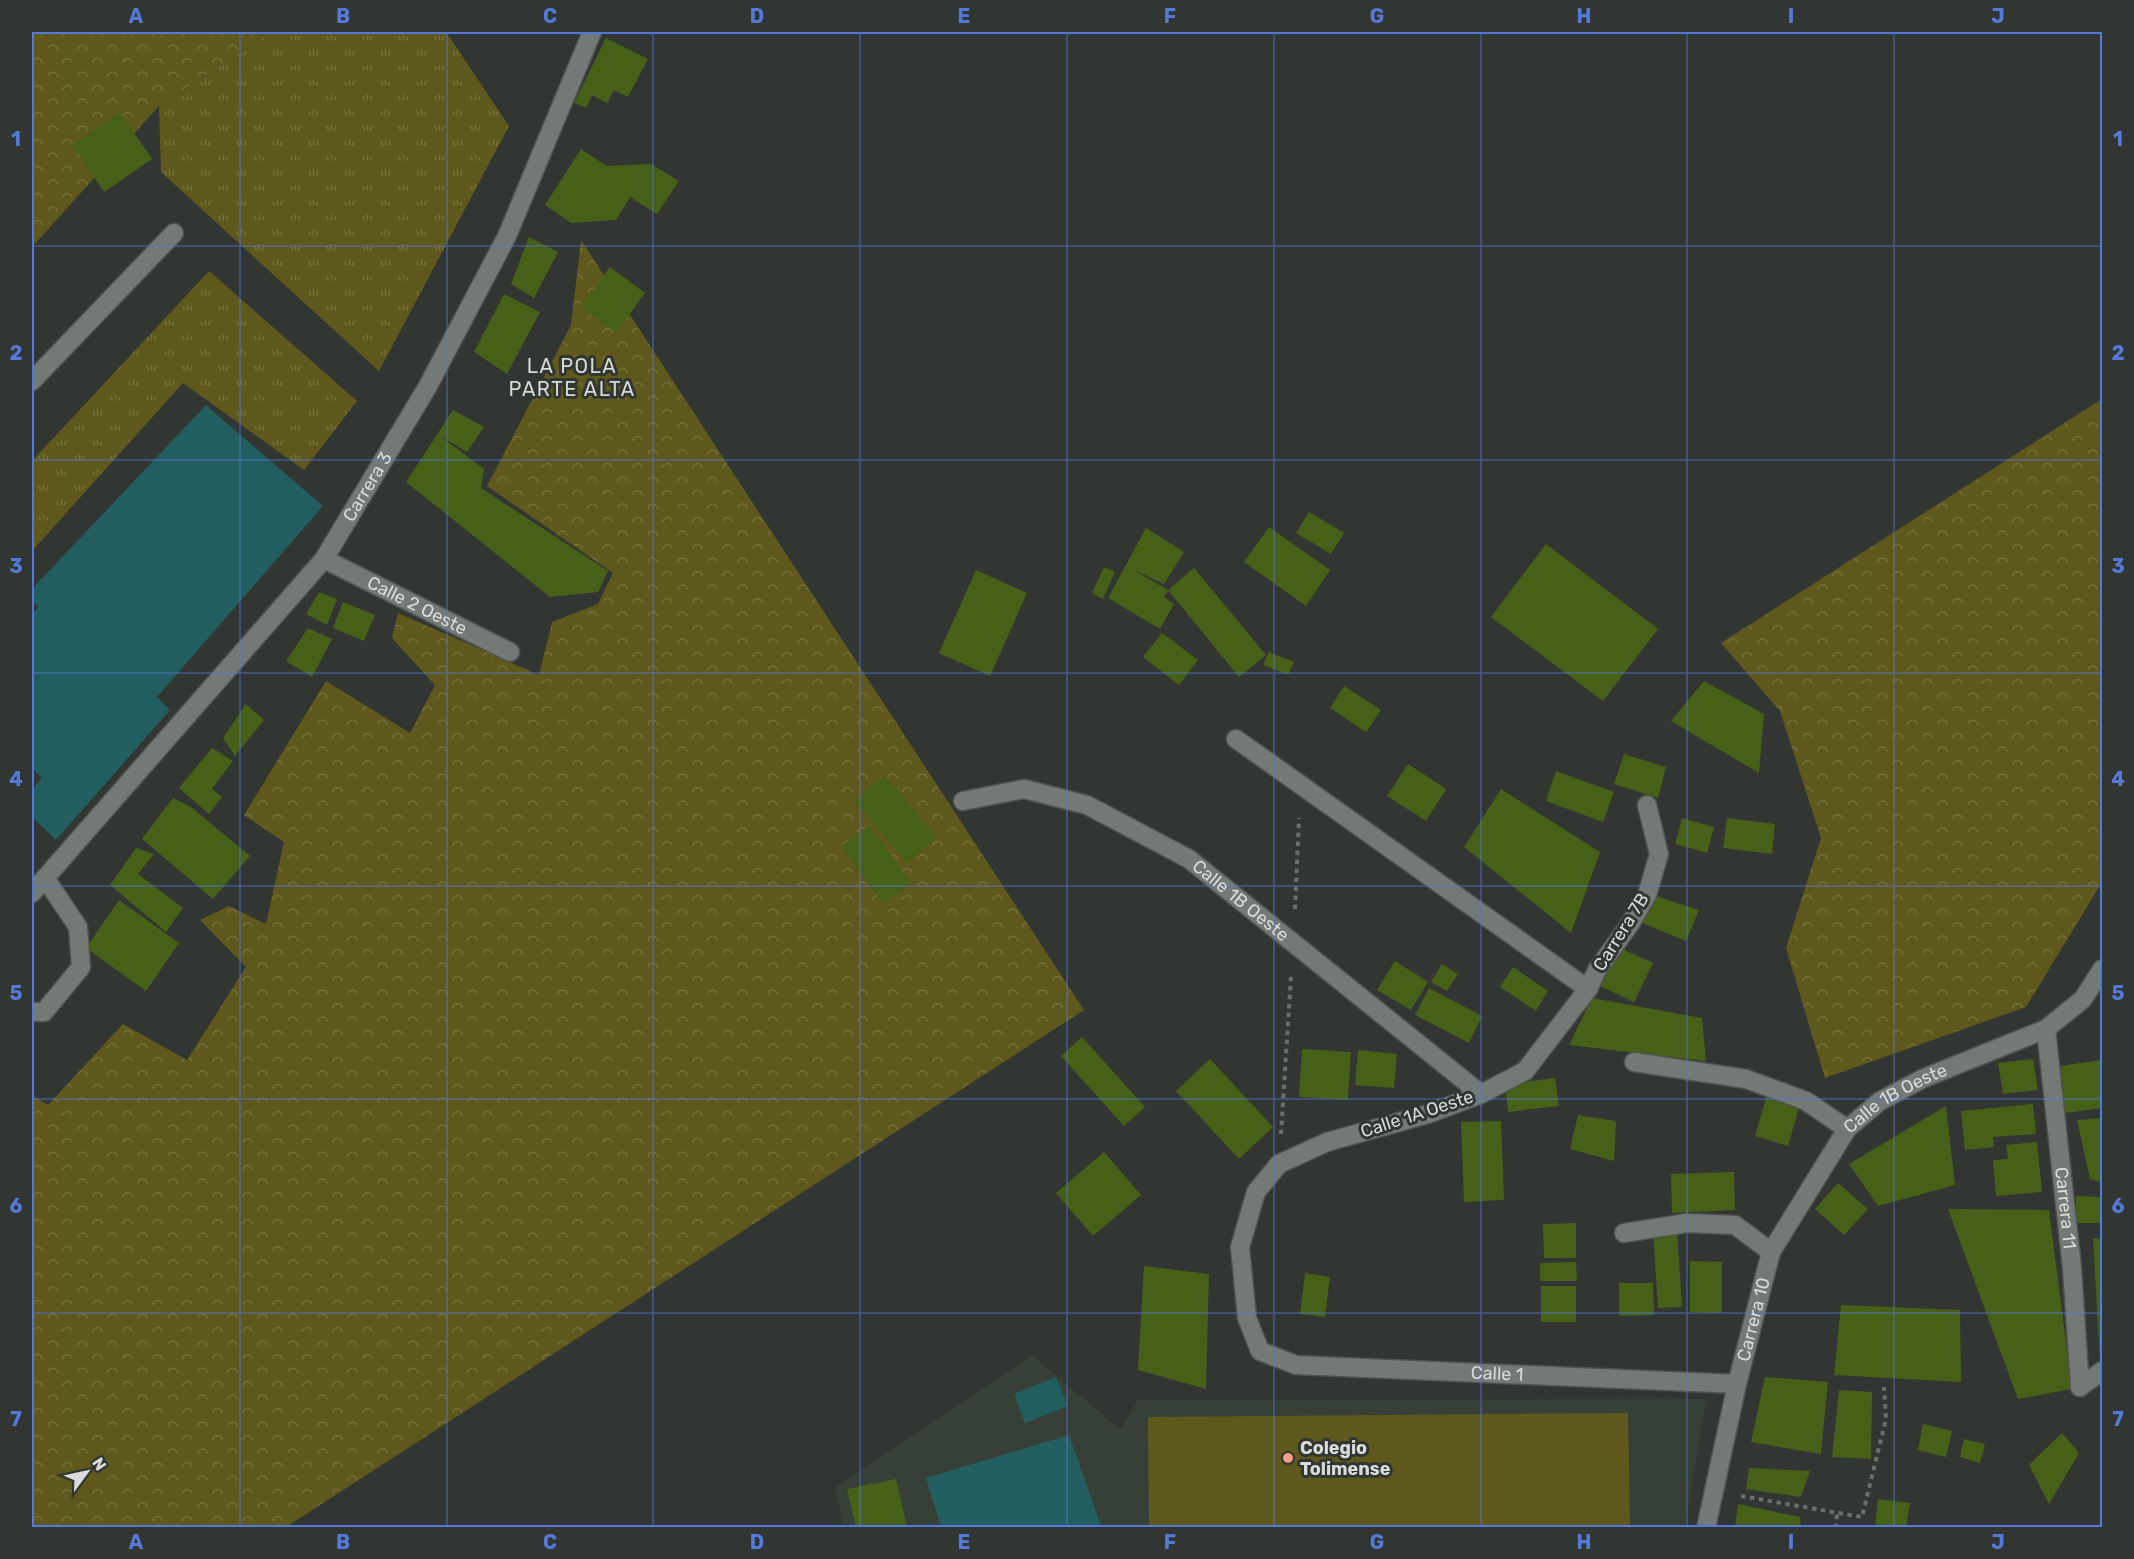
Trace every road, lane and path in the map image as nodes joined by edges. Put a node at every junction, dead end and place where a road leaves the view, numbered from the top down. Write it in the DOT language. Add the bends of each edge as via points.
graph roads {
  1 [pos="592,32"];
  2 [pos="174,232"];
  3 [pos="32,381"];
  4 [pos="324,559"];
  5 [pos="510,652"];
  6 [pos="1236,739"];
  7 [pos="963,801"];
  8 [pos="1647,805"];
  9 [pos="45,878"];
  10 [pos="32,893"];
  11 [pos="2103,969"];
  12 [pos="1588,989"];
  13 [pos="32,1012"];
  14 [pos="2046,1029"];
  15 [pos="1634,1062"];
  16 [pos="1481,1094"];
  17 [pos="1847,1129"];
  18 [pos="1624,1233"];
  19 [pos="1771,1252"];
  20 [pos="1260,1351"];
  21 [pos="2103,1371"];
  22 [pos="1737,1384"];
  23 [pos="1884,1387"];
  24 [pos="1714,1491"];
  25 [pos="1837,1513"];
  26 [pos="1706,1527"];
  27 [pos="1836,1527"];
  1 -- 4 [label="street, Carrera 3" via="507,236 428,386"];
  2 -- 3 [label="street"];
  4 -- 5 [label="street, Calle 2 Oeste"];
  4 -- 9 [label="street, Carrera 3"];
  6 -- 12 [label="street"];
  7 -- 16 [label="street, Calle 1B Oeste" via="1024,789 1087,805 1189,859"];
  8 -- 12 [label="street, Carrera 7B" via="1659,854 1647,895"];
  9 -- 10 [label="street, Carrera 3"];
  9 -- 13 [label="street" via="78,927 81,967 44,1012"];
  11 -- 14 [label="street, Calle 1B Oeste" via="2083,999"];
  12 -- 16 [label="street, Calle 1A Oeste" via="1525,1071"];
  14 -- 17 [label="street, Calle 1B Oeste" via="1924,1078 1880,1101"];
  14 -- 21 [label="street, Carrera 11" via="2072,1268 2080,1387"];
  15 -- 17 [label="street, Calle 1B Oeste" via="1746,1079 1806,1101"];
  16 -- 20 [label="street, Calle 1A Oeste" via="1428,1114 1327,1142 1279,1164 1256,1192 1240,1247 1247,1317"];
  17 -- 19 [label="street, Carrera 10"];
  18 -- 19 [label="street" via="1687,1223 1735,1225"];
  19 -- 22 [label="street, Carrera 10"];
  20 -- 22 [label="street, Calle 1" via="1296,1365"];
  22 -- 24 [label="street, Carrera 10"];
  23 -- 25 [label="path" via="1886,1419 1862,1517"];
  24 -- 25 [label="path"];
  24 -- 26 [label="street, Carrera 10"];
  25 -- 27 [label="path"];
}
